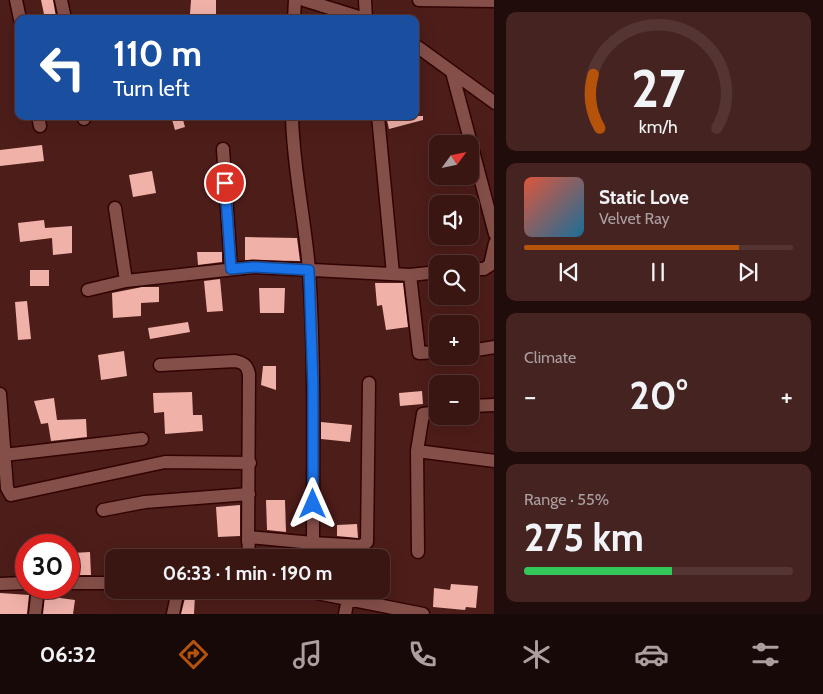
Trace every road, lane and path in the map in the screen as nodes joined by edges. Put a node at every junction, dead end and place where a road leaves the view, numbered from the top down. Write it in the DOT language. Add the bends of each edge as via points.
graph roads {
  1 [pos="16,0"];
  2 [pos="61,0"];
  3 [pos="295,0"];
  4 [pos="304,0"];
  5 [pos="365,0"];
  6 [pos="419,0"];
  7 [pos="494,1"];
  8 [pos="19,15"];
  9 [pos="64,15"];
  10 [pos="294,15"];
  11 [pos="353,15"];
  12 [pos="366,15"];
  13 [pos="419,48"];
  14 [pos="452,72"];
  15 [pos="494,103"];
  16 [pos="292,120"];
  17 [pos="378,120"];
  18 [pos="223,149"];
  19 [pos="115,208"];
  20 [pos="494,234"];
  21 [pos="494,243"];
  22 [pos="231,269"];
  23 [pos="479,269"];
  24 [pos="309,270"];
  25 [pos="429,273"];
  26 [pos="393,274"];
  27 [pos="410,275"];
  28 [pos="126,281"];
  29 [pos="88,290"];
  30 [pos="494,347"];
  31 [pos="479,350"];
  32 [pos="429,352"];
  33 [pos="160,365"];
  34 [pos="369,383"];
  35 [pos="0,394"];
  36 [pos="494,405"];
  37 [pos="479,406"];
  38 [pos="429,413"];
  39 [pos="142,439"];
  40 [pos="417,451"];
  41 [pos="4,455"];
  42 [pos="494,461"];
  43 [pos="250,463"];
  44 [pos="249,494"];
  45 [pos="103,510"];
  46 [pos="248,542"];
  47 [pos="313,543"];
  48 [pos="248,549"];
  49 [pos="418,552"];
  50 [pos="15,583"];
  51 [pos="80,583"];
  52 [pos="105,583"];
  53 [pos="0,584"];
  54 [pos="37,599"];
  55 [pos="176,599"];
  56 [pos="348,599"];
  57 [pos="384,610"];
  58 [pos="35,614"];
  59 [pos="173,614"];
  60 [pos="345,614"];
  61 [pos="424,614"];
  1 -- 8 [label="street"];
  2 -- 9 [label="street"];
  3 -- 10 [label="street"];
  4 -- 11 [label="street"];
  5 -- 12 [label="street"];
  6 -- 7 [label="street"];
  13 -- 14 [label="street"];
  14 -- 15 [label="street"];
  14 -- 20 [label="street"];
  16 -- 24 [label="street"];
  17 -- 26 [label="street"];
  18 -- 22 [label="street"];
  19 -- 28 [label="street"];
  21 -- 23 [label="street" via="490,264"];
  22 -- 24 [label="street"];
  22 -- 28 [label="street"];
  24 -- 26 [label="street"];
  24 -- 47 [label="street"];
  25 -- 27 [label="street"];
  26 -- 27 [label="street"];
  27 -- 32 [label="street" via="420,353"];
  28 -- 29 [label="street"];
  30 -- 31 [label="street"];
  33 -- 43 [label="street" via="235,362 247,366 250,374"];
  34 -- 47 [label="street" via="367,542 361,546"];
  35 -- 41 [label="street"];
  36 -- 37 [label="street"];
  38 -- 40 [label="street" via="423,414"];
  39 -- 41 [label="street"];
  40 -- 42 [label="street"];
  40 -- 49 [label="street"];
  41 -- 43 [label="street" via="7,490 13,495 165,462"];
  43 -- 44 [label="street"];
  44 -- 45 [label="street" via="145,502"];
  44 -- 46 [label="street"];
  46 -- 47 [label="street" via="249,538"];
  46 -- 48 [label="street"];
  50 -- 53 [label="street"];
  51 -- 52 [label="street"];
  54 -- 58 [label="street"];
  55 -- 59 [label="street"];
  56 -- 57 [label="street"];
  56 -- 60 [label="street"];
  57 -- 61 [label="street"];
}
